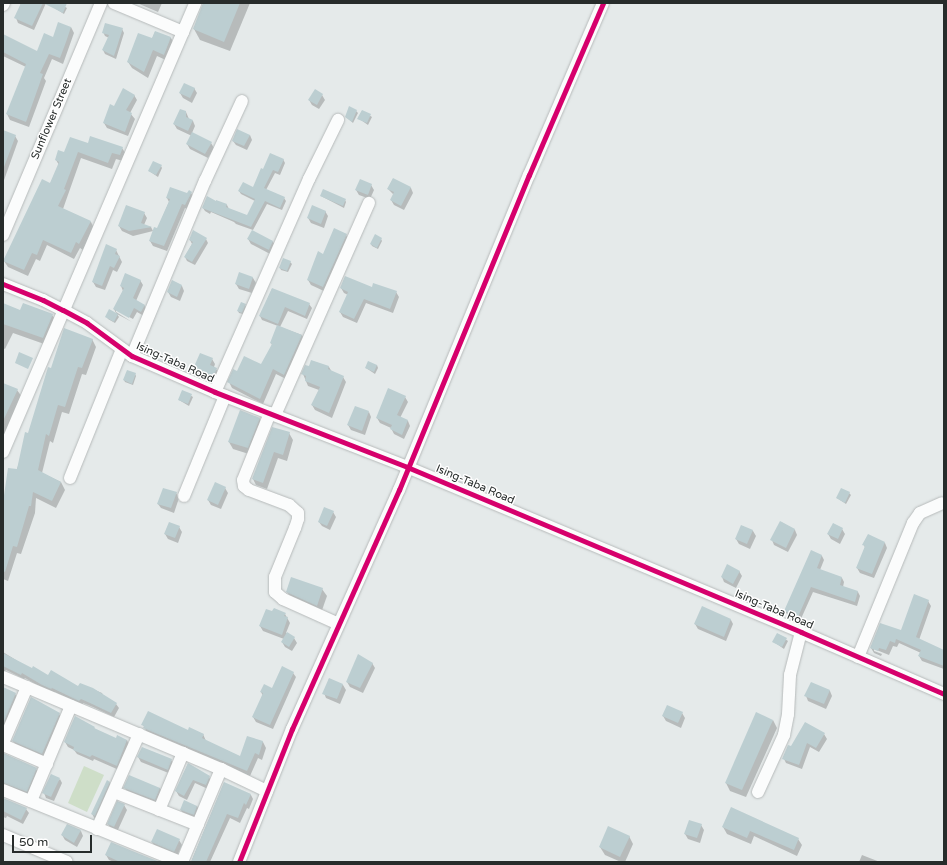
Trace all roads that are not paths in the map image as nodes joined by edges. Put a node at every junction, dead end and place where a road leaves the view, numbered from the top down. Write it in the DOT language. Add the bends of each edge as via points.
graph roads {
  1 [pos="101,3"];
  2 [pos="114,3"];
  3 [pos="195,3"];
  4 [pos="603,3"];
  5 [pos="183,32"];
  6 [pos="242,101"];
  7 [pos="338,120"];
  8 [pos="370,203"];
  9 [pos="3,235"];
  10 [pos="3,284"];
  11 [pos="63,310"];
  12 [pos="127,353"];
  13 [pos="220,394"];
  14 [pos="272,414"];
  15 [pos="3,452"];
  16 [pos="407,467"];
  17 [pos="70,478"];
  18 [pos="184,496"];
  19 [pos="942,503"];
  20 [pos="339,624"];
  21 [pos="801,632"];
  22 [pos="858,657"];
  23 [pos="3,677"];
  24 [pos="27,687"];
  25 [pos="944,694"];
  26 [pos="71,706"];
  27 [pos="139,734"];
  28 [pos="3,744"];
  29 [pos="182,753"];
  30 [pos="47,764"];
  31 [pos="221,769"];
  32 [pos="3,790"];
  33 [pos="267,791"];
  34 [pos="114,792"];
  35 [pos="758,792"];
  36 [pos="31,801"];
  37 [pos="159,810"];
  38 [pos="198,825"];
  39 [pos="97,829"];
  40 [pos="3,836"];
  41 [pos="67,862"];
  42 [pos="181,862"];
  43 [pos="239,862"];
  1 -- 9 [label="street, Sunflower Street"];
  2 -- 5 [label="street"];
  3 -- 5 [label="street"];
  4 -- 16 [label="street"];
  5 -- 11 [label="street"];
  6 -- 12 [label="street"];
  7 -- 13 [label="street" via="306,186"];
  8 -- 14 [label="street"];
  10 -- 11 [label="street, Ising-Taba Road"];
  11 -- 12 [label="street, Ising-Taba Road" via="87,323"];
  11 -- 15 [label="street"];
  12 -- 13 [label="street, Ising-Taba Road"];
  12 -- 17 [label="street"];
  13 -- 14 [label="street, Ising-Taba Road"];
  13 -- 18 [label="street"];
  14 -- 16 [label="street, Ising-Taba Road"];
  14 -- 20 [label="street" via="243,480 244,486 250,490 289,505 298,513 295,528 275,577 276,592 283,599"];
  16 -- 20 [label="street"];
  16 -- 21 [label="street, Ising-Taba Road"];
  19 -- 22 [label="street" via="920,513 913,523"];
  20 -- 33 [label="street"];
  21 -- 22 [label="street, Ising-Taba Road"];
  21 -- 35 [label="street" via="790,676 784,735"];
  22 -- 25 [label="street, Ising-Taba Road"];
  23 -- 24 [label="street"];
  24 -- 26 [label="street"];
  24 -- 28 [label="street"];
  26 -- 27 [label="street"];
  26 -- 30 [label="street"];
  27 -- 29 [label="street"];
  27 -- 34 [label="street"];
  28 -- 30 [label="street"];
  29 -- 31 [label="street"];
  29 -- 37 [label="street"];
  30 -- 36 [label="street"];
  31 -- 33 [label="street"];
  31 -- 38 [label="street"];
  32 -- 36 [label="street"];
  33 -- 43 [label="street"];
  34 -- 37 [label="street"];
  34 -- 39 [label="street"];
  36 -- 39 [label="street"];
  37 -- 38 [label="street"];
  38 -- 42 [label="street"];
  39 -- 42 [label="street"];
  40 -- 41 [label="street"];
}
